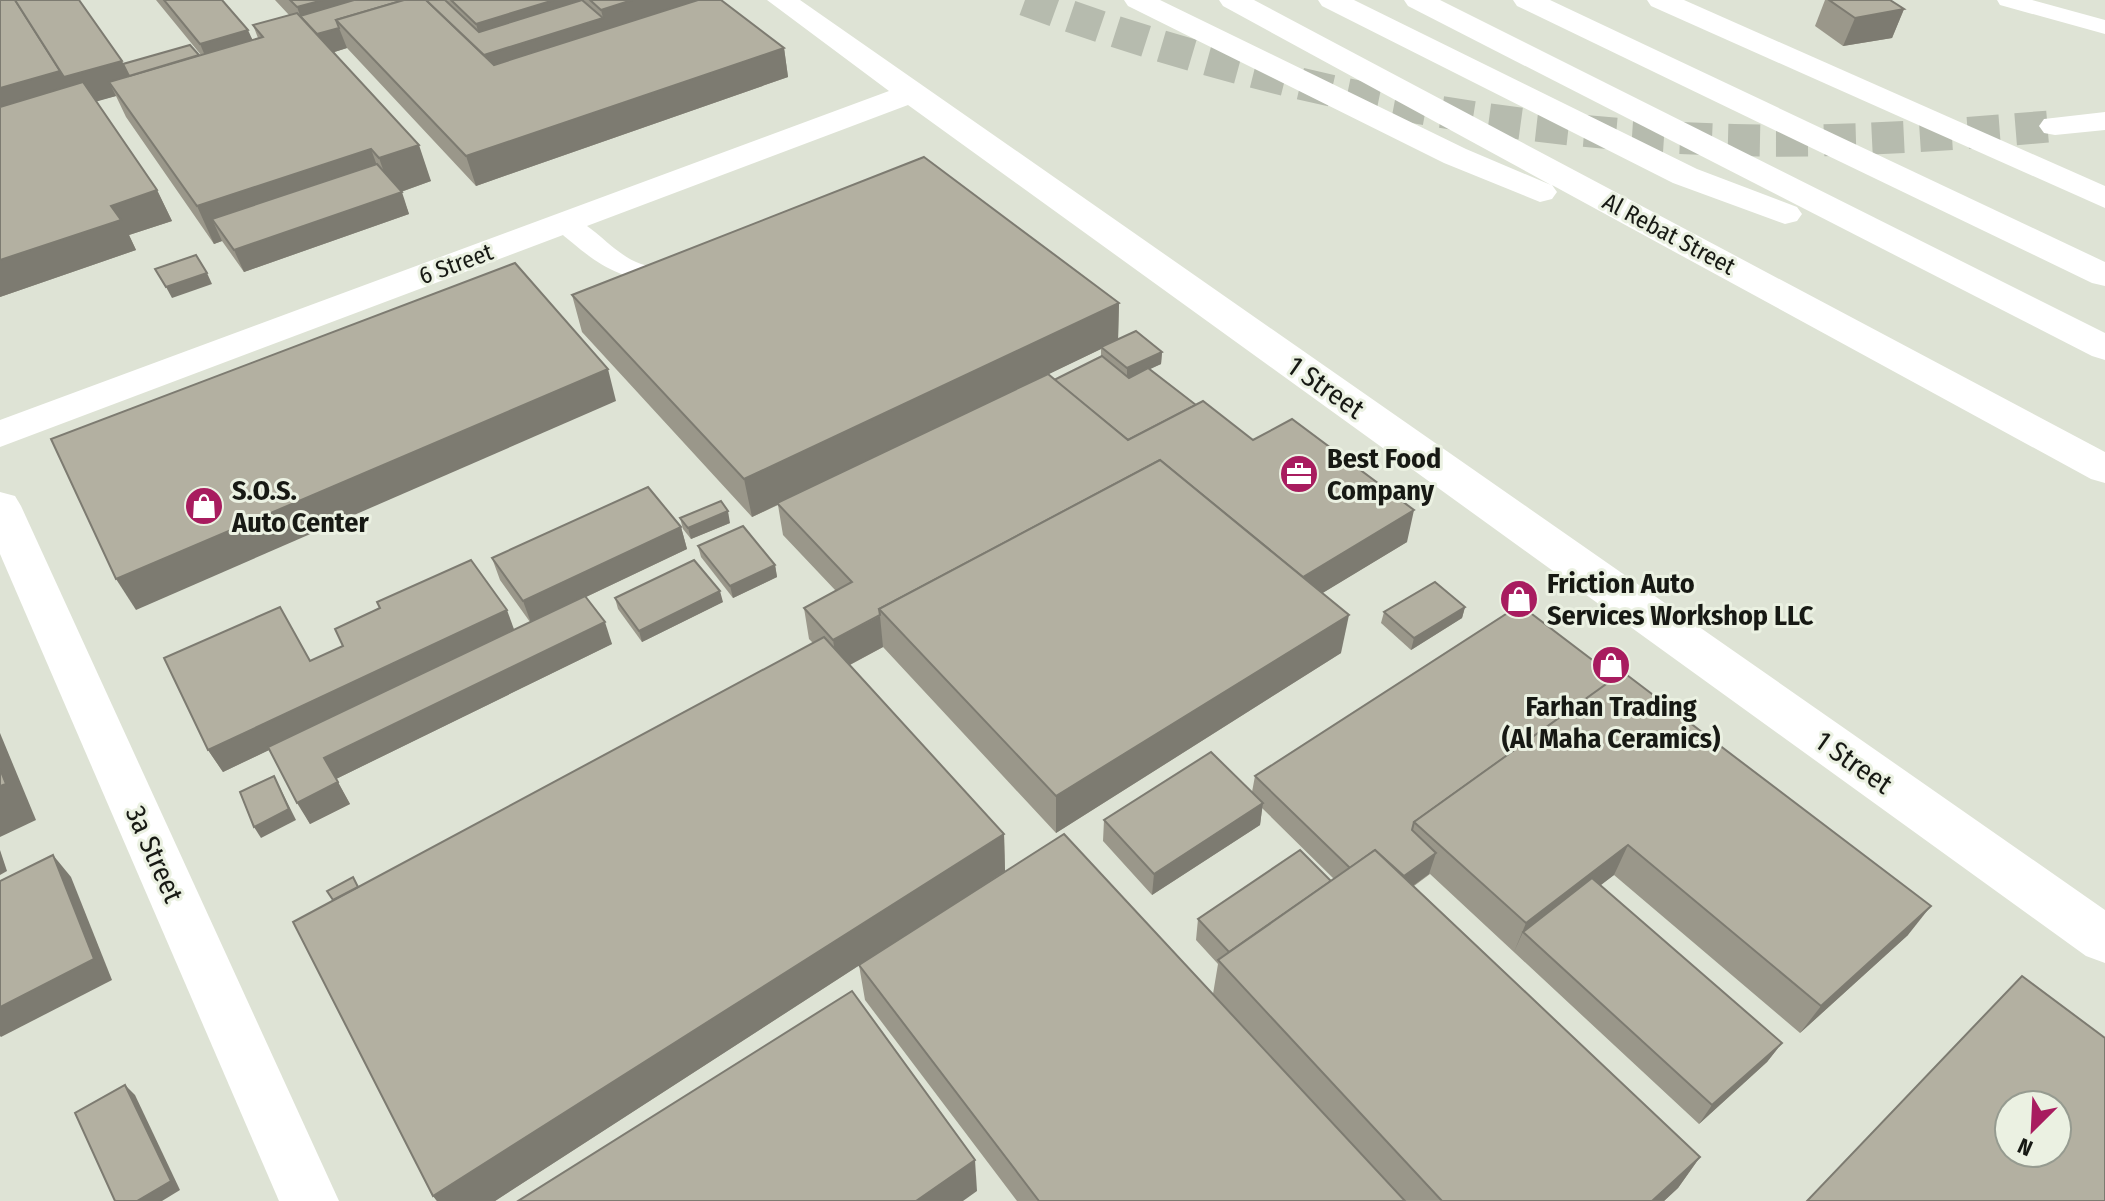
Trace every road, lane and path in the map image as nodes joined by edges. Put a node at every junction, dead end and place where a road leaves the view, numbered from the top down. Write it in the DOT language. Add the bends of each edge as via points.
graph roads {
  1 [pos="781,0"];
  2 [pos="1138,0"];
  3 [pos="1233,0"];
  4 [pos="1332,0"];
  5 [pos="1418,0"];
  6 [pos="1527,0"];
  7 [pos="1661,0"];
  8 [pos="2008,0"];
  9 [pos="2105,27"];
  10 [pos="912,93"];
  11 [pos="2105,121"];
  12 [pos="2055,126"];
  13 [pos="2105,198"];
  14 [pos="565,223"];
  15 [pos="1694,247"];
  16 [pos="707,257"];
  17 [pos="1934,263"];
  18 [pos="2105,275"];
  19 [pos="2105,348"];
  20 [pos="0,434"];
  21 [pos="2105,469"];
  22 [pos="0,506"];
  23 [pos="2105,940"];
  24 [pos="309,1201"];
  1 -- 10 [label="main road, 1 Street"];
  2 -- 15 [label="main road" via="1480,168"];
  3 -- 15 [label="main road, Al Rebat Street"];
  4 -- 17 [label="main road" via="1685,176"];
  5 -- 17 [label="main road"];
  6 -- 18 [label="main road"];
  7 -- 13 [label="main road"];
  8 -- 9 [label="lane"];
  10 -- 14 [label="main road, 6 Street"];
  10 -- 23 [label="main road, 1 Street"];
  11 -- 12 [label="main road"];
  14 -- 16 [label="lane" via="633,272 669,272"];
  14 -- 20 [label="main road, 6 Street"];
  15 -- 21 [label="main road, Al Rebat Street"];
  17 -- 19 [label="main road"];
  22 -- 24 [label="main road, 3a Street"];
}
